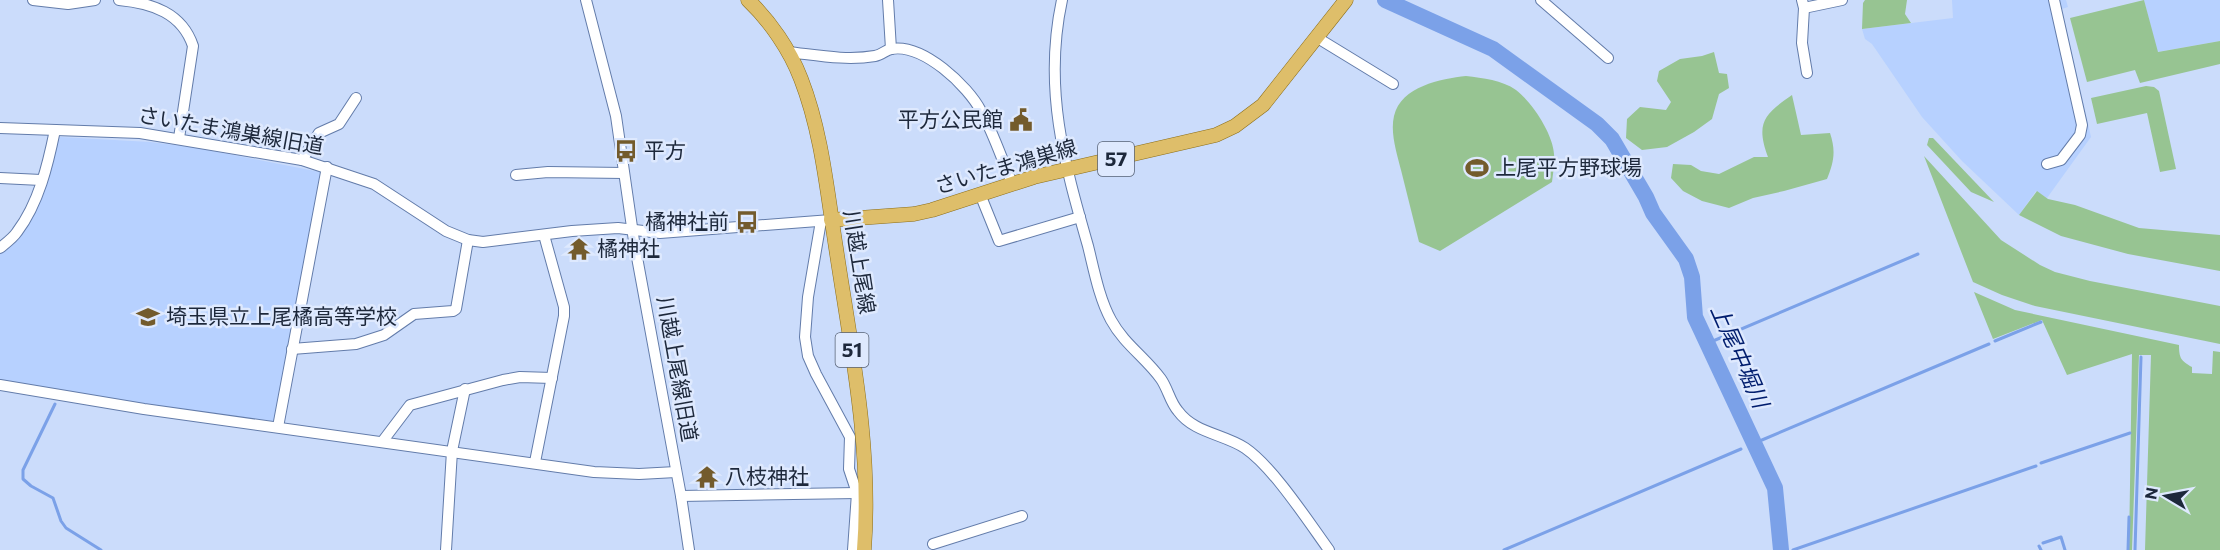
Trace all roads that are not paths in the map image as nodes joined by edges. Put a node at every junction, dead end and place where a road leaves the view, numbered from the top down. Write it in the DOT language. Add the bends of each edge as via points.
graph roads {
  1 [pos="33,0"];
  2 [pos="95,0"];
  3 [pos="119,0"];
  4 [pos="586,0"];
  5 [pos="748,0"];
  6 [pos="888,0"];
  7 [pos="1062,0"];
  8 [pos="1346,0"];
  9 [pos="1541,0"];
  10 [pos="1842,0"];
  11 [pos="2054,0"];
  12 [pos="1803,4"];
  13 [pos="1317,37"];
  14 [pos="891,49"];
  15 [pos="788,52"];
  16 [pos="1608,58"];
  17 [pos="1807,73"];
  18 [pos="1393,84"];
  19 [pos="356,98"];
  20 [pos="0,128"];
  21 [pos="55,130"];
  22 [pos="179,138"];
  23 [pos="302,160"];
  24 [pos="2048,164"];
  25 [pos="327,167"];
  26 [pos="1067,170"];
  27 [pos="624,173"];
  28 [pos="516,175"];
  29 [pos="0,178"];
  30 [pos="41,180"];
  31 [pos="1012,183"];
  32 [pos="980,194"];
  33 [pos="1080,217"];
  34 [pos="826,221"];
  35 [pos="633,230"];
  36 [pos="544,235"];
  37 [pos="468,240"];
  38 [pos="0,248"];
  39 [pos="292,349"];
  40 [pos="552,378"];
  41 [pos="0,385"];
  42 [pos="465,389"];
  43 [pos="279,427"];
  44 [pos="382,442"];
  45 [pos="452,451"];
  46 [pos="536,462"];
  47 [pos="676,472"];
  48 [pos="857,493"];
  49 [pos="681,496"];
  50 [pos="1022,516"];
  51 [pos="933,544"];
  52 [pos="446,550"];
  53 [pos="689,550"];
  54 [pos="854,550"];
  55 [pos="864,550"];
  56 [pos="1329,550"];
  1 -- 2 [label="street" via="68,4"];
  3 -- 22 [label="street" via="167,13 189,33 194,46"];
  4 -- 27 [label="street, 川越上尾線旧道" via="612,99"];
  5 -- 15 [label="main road, 川越上尾線 / 51"];
  6 -- 14 [label="street"];
  7 -- 26 [label="street" via="1054,53 1055,110"];
  8 -- 13 [label="main road, さいたま鴻巣線 / 57"];
  9 -- 16 [label="street"];
  10 -- 12 [label="street"];
  11 -- 24 [label="street" via="2082,125 2080,135 2061,160"];
  12 -- 17 [label="street" via="1802,43"];
  13 -- 18 [label="street"];
  13 -- 26 [label="main road, さいたま鴻巣線 / 57" via="1263,105 1235,126 1199,140"];
  14 -- 15 [label="street" via="867,57"];
  14 -- 31 [label="street" via="926,56 967,90 981,111"];
  15 -- 34 [label="main road, 川越上尾線 / 51" via="817,133"];
  19 -- 23 [label="street" via="339,124 319,133"];
  20 -- 21 [label="street, さいたま鴻巣線旧道"];
  21 -- 22 [label="street, さいたま鴻巣線旧道"];
  21 -- 30 [label="street"];
  22 -- 23 [label="street, さいたま鴻巣線旧道"];
  23 -- 25 [label="street, さいたま鴻巣線旧道"];
  25 -- 37 [label="street, さいたま鴻巣線旧道" via="374,184 429,222"];
  25 -- 39 [label="street"];
  26 -- 31 [label="main road, さいたま鴻巣線 / 57"];
  26 -- 33 [label="street"];
  27 -- 28 [label="street"];
  27 -- 35 [label="street, 川越上尾線旧道"];
  29 -- 30 [label="street"];
  30 -- 38 [label="street" via="17,233"];
  31 -- 32 [label="main road, さいたま鴻巣線 / 57"];
  32 -- 33 [label="street" via="999,241"];
  32 -- 34 [label="main road, さいたま鴻巣線 / 57" via="914,214"];
  33 -- 56 [label="street" via="1102,297 1118,332 1162,380 1178,412 1192,424 1245,448 1267,468"];
  34 -- 35 [label="street, さいたま鴻巣線旧道" via="671,233"];
  34 -- 48 [label="street" via="808,297 806,348 820,384 850,436 849,469"];
  34 -- 55 [label="main road, 川越上尾線 / 51" via="860,399 867,481"];
  35 -- 36 [label="street, さいたま鴻巣線旧道"];
  35 -- 47 [label="street, 川越上尾線旧道"];
  36 -- 37 [label="street, さいたま鴻巣線旧道" via="496,242"];
  36 -- 40 [label="street" via="564,307"];
  37 -- 39 [label="street" via="453,311 414,314 384,335 356,344"];
  39 -- 43 [label="street"];
  40 -- 42 [label="street" via="520,377"];
  40 -- 46 [label="street"];
  41 -- 43 [label="street" via="144,410"];
  42 -- 44 [label="street" via="410,405"];
  42 -- 45 [label="street"];
  43 -- 44 [label="street"];
  44 -- 45 [label="street"];
  45 -- 46 [label="street"];
  45 -- 52 [label="street"];
  46 -- 47 [label="street" via="594,472"];
  47 -- 49 [label="street, 川越上尾線旧道"];
  48 -- 49 [label="street"];
  48 -- 54 [label="street"];
  49 -- 53 [label="street, 川越上尾線旧道"];
  50 -- 51 [label="street"];
}
